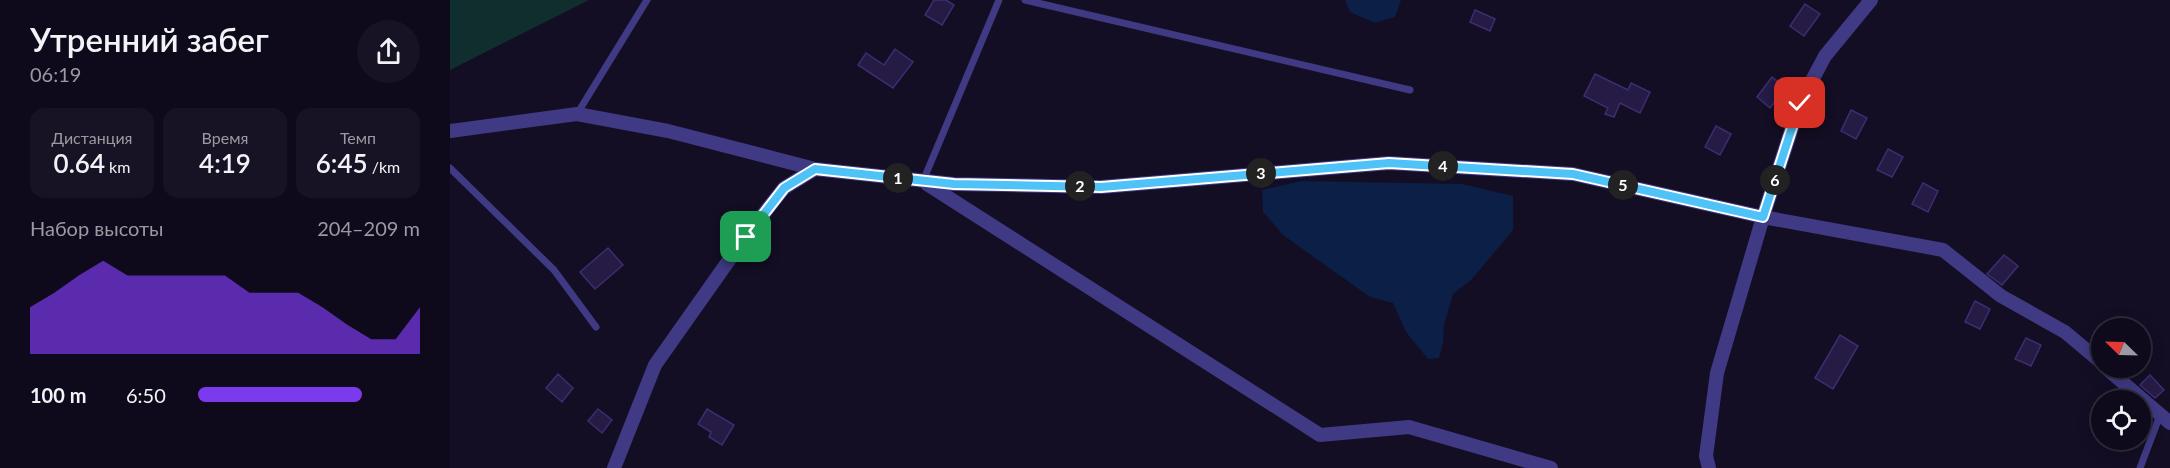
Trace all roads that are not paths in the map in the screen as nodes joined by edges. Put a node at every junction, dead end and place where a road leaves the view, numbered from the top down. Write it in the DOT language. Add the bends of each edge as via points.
graph roads {
  1 [pos="646,0"];
  2 [pos="999,0"];
  3 [pos="1025,0"];
  4 [pos="1871,0"];
  5 [pos="1410,90"];
  6 [pos="577,114"];
  7 [pos="450,131"];
  8 [pos="450,168"];
  9 [pos="815,169"];
  10 [pos="923,181"];
  11 [pos="1763,217"];
  12 [pos="596,327"];
  13 [pos="2091,354"];
  14 [pos="2118,378"];
  15 [pos="2165,418"];
  16 [pos="614,468"];
  17 [pos="1551,468"];
  18 [pos="1709,468"];
  19 [pos="2140,468"];
  1 -- 6 [label="lane"];
  2 -- 10 [label="lane"];
  3 -- 5 [label="lane"];
  4 -- 11 [label="street" via="1825,56 1800,103"];
  6 -- 7 [label="street"];
  6 -- 9 [label="street" via="668,131"];
  8 -- 12 [label="lane" via="554,270"];
  9 -- 10 [label="street"];
  9 -- 16 [label="street" via="784,188 655,365"];
  10 -- 11 [label="street" via="1101,187 1389,163 1573,174"];
  10 -- 17 [label="street" via="1320,435 1409,427"];
  11 -- 13 [label="street" via="1943,250 2001,296 2064,332"];
  11 -- 18 [label="street" via="1717,373 1706,456"];
  14 -- 15 [label="street"];
  15 -- 19 [label="lane"];
}
